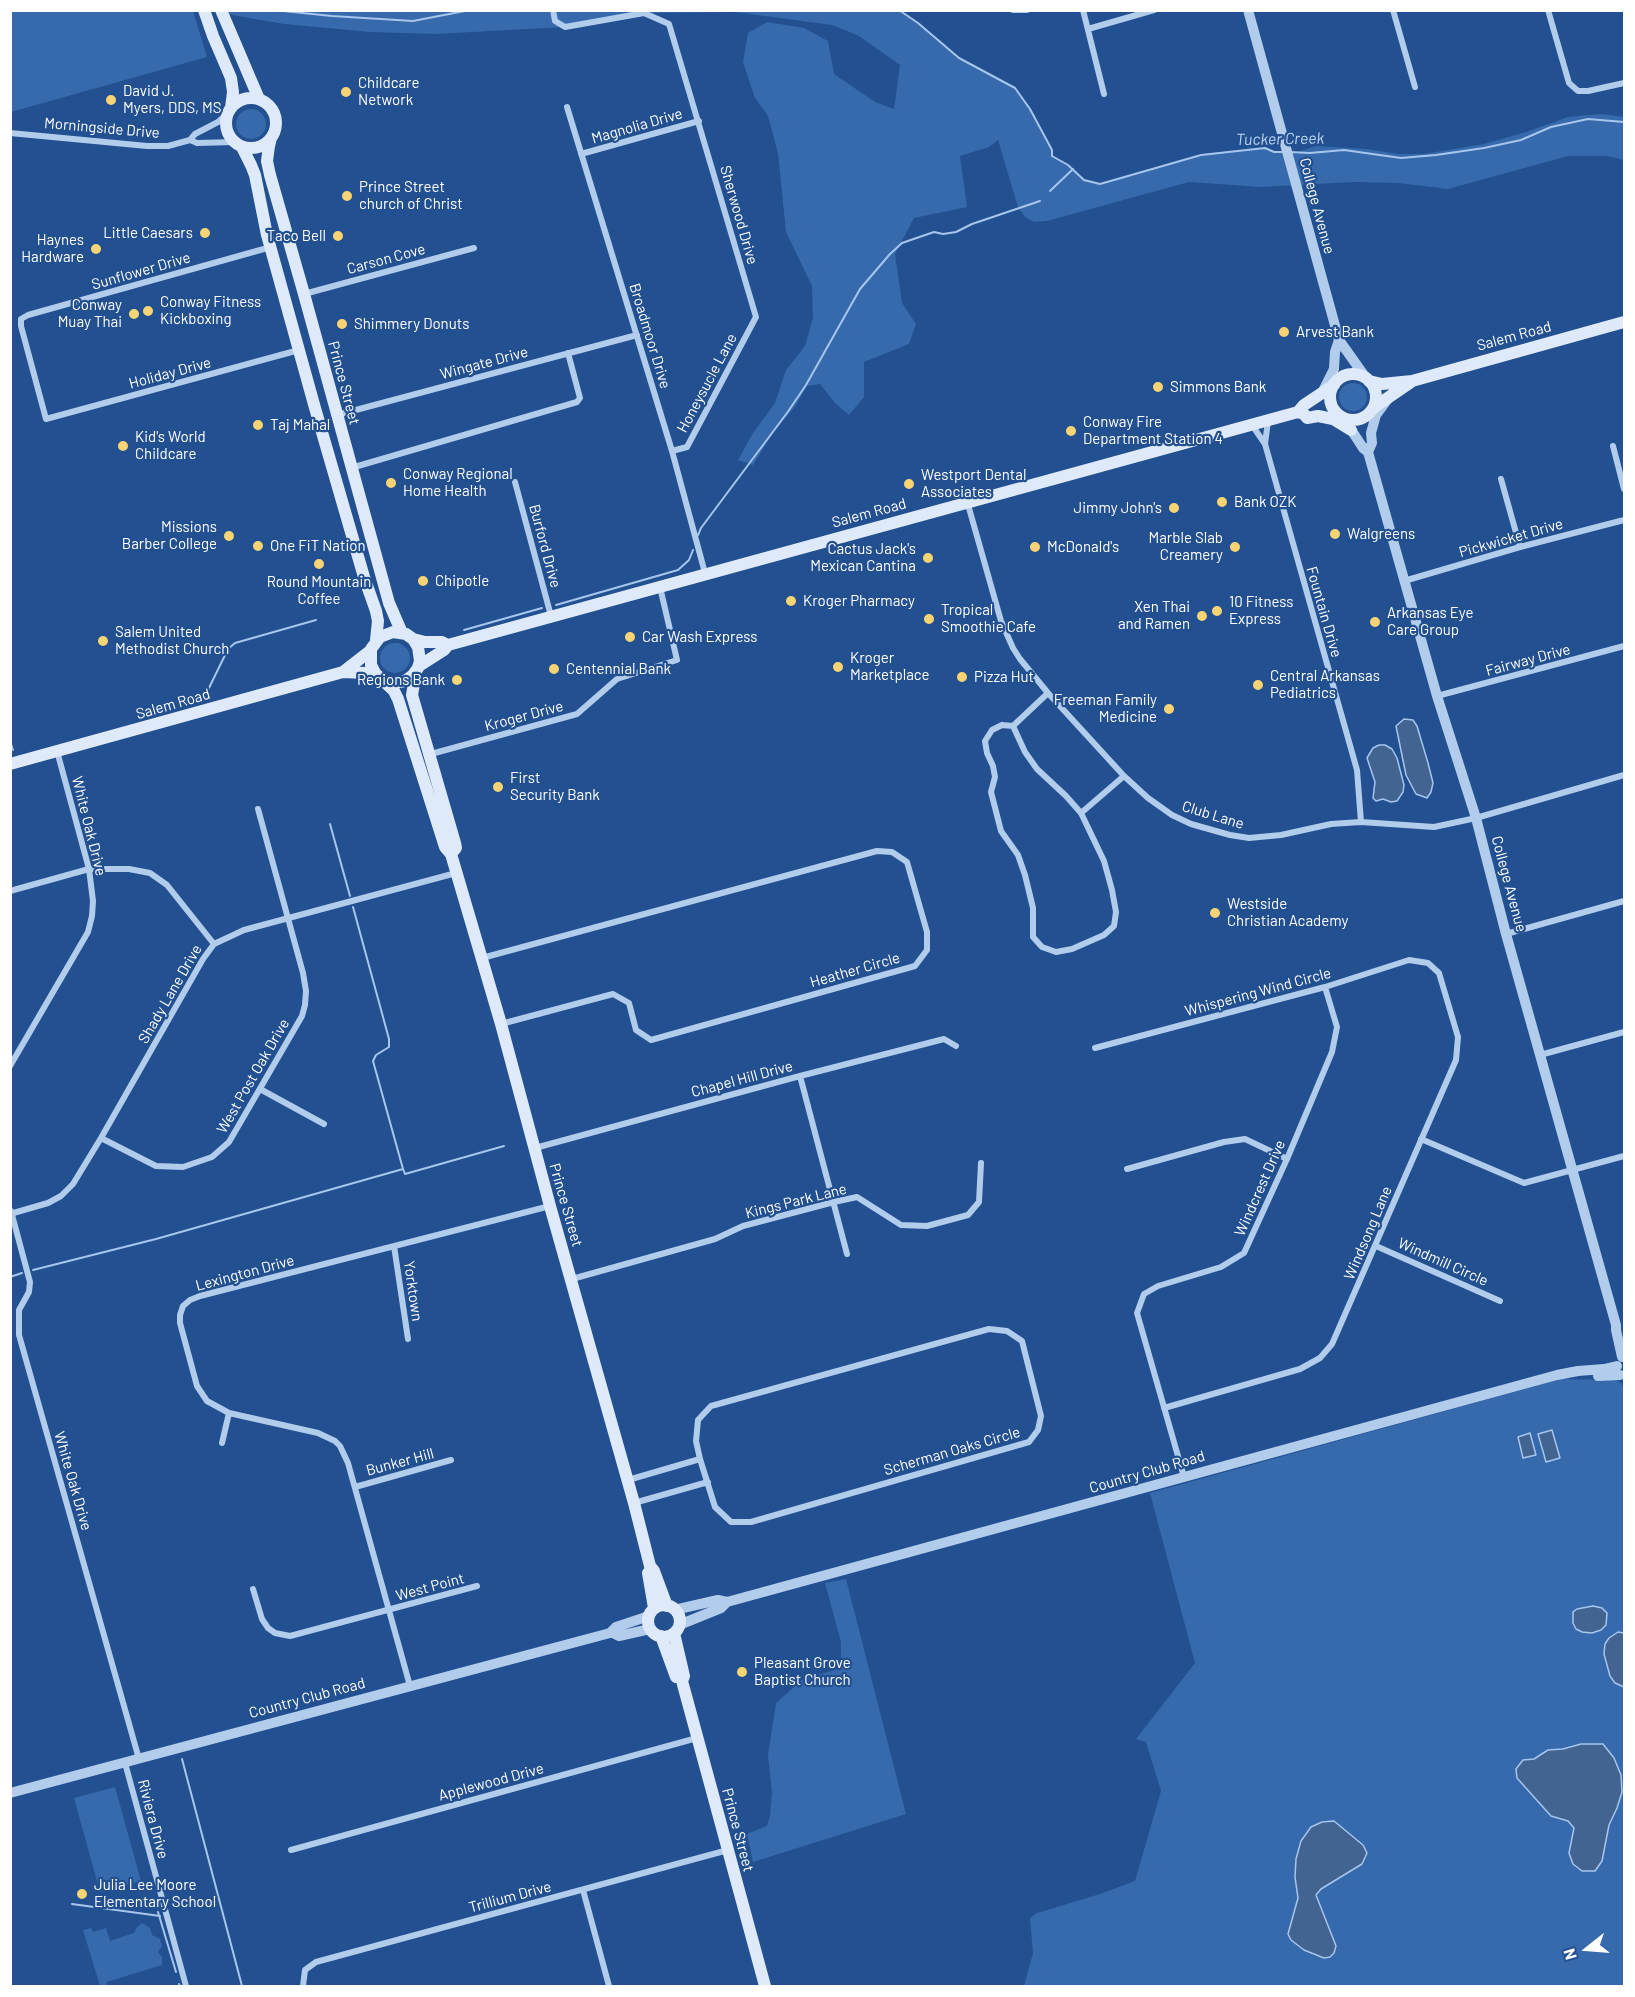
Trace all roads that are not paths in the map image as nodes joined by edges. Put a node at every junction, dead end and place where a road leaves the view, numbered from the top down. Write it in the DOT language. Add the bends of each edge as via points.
graph roads {
  1 [pos="553,10"];
  2 [pos="1013,10"];
  3 [pos="1027,10"];
  4 [pos="1083,10"];
  5 [pos="1154,10"];
  6 [pos="1248,10"];
  7 [pos="1393,10"];
  8 [pos="1548,10"];
  9 [pos="204,12"];
  10 [pos="221,12"];
  11 [pos="1088,29"];
  12 [pos="1624,83"];
  13 [pos="1415,87"];
  14 [pos="1104,93"];
  15 [pos="259,99"];
  16 [pos="567,107"];
  17 [pos="230,110"];
  18 [pos="699,121"];
  19 [pos="10,133"];
  20 [pos="272,138"];
  21 [pos="190,140"];
  22 [pos="238,145"];
  23 [pos="581,154"];
  24 [pos="474,248"];
  25 [pos="272,253"];
  26 [pos="301,281"];
  27 [pos="304,294"];
  28 [pos="756,317"];
  29 [pos="1624,322"];
  30 [pos="637,335"];
  31 [pos="1338,342"];
  32 [pos="568,353"];
  33 [pos="301,355"];
  34 [pos="1365,376"];
  35 [pos="1408,381"];
  36 [pos="1331,386"];
  37 [pos="1389,398"];
  38 [pos="333,399"];
  39 [pos="1372,409"];
  40 [pos="1301,413"];
  41 [pos="336,415"];
  42 [pos="1340,415"];
  43 [pos="46,419"];
  44 [pos="1268,420"];
  45 [pos="1251,424"];
  46 [pos="1351,430"];
  47 [pos="1265,444"];
  48 [pos="1612,446"];
  49 [pos="1369,449"];
  50 [pos="672,451"];
  51 [pos="351,468"];
  52 [pos="1501,479"];
  53 [pos="515,482"];
  54 [pos="1624,489"];
  55 [pos="967,501"];
  56 [pos="345,513"];
  57 [pos="1624,520"];
  58 [pos="1520,547"];
  59 [pos="377,560"];
  60 [pos="705,573"];
  61 [pos="1404,581"];
  62 [pos="660,587"];
  63 [pos="551,617"];
  64 [pos="407,636"];
  65 [pos="373,645"];
  66 [pos="448,645"];
  67 [pos="1624,646"];
  68 [pos="418,669"];
  69 [pos="342,672"];
  70 [pos="382,679"];
  71 [pos="1048,693"];
  72 [pos="1437,696"];
  73 [pos="1013,726"];
  74 [pos="57,751"];
  75 [pos="431,754"];
  76 [pos="10,764"];
  77 [pos="1124,776"];
  78 [pos="1624,776"];
  79 [pos="258,809"];
  80 [pos="1082,813"];
  81 [pos="1476,818"];
  82 [pos="1361,822"];
  83 [pos="453,849"];
  84 [pos="89,870"];
  85 [pos="457,873"];
  86 [pos="10,891"];
  87 [pos="1624,901"];
  88 [pos="288,918"];
  89 [pos="1506,934"];
  90 [pos="214,944"];
  91 [pos="482,958"];
  92 [pos="1428,963"];
  93 [pos="1325,987"];
  94 [pos="501,1024"];
  95 [pos="1624,1032"];
  96 [pos="956,1046"];
  97 [pos="1095,1048"];
  98 [pos="1540,1055"];
  99 [pos="10,1066"];
  100 [pos="800,1076"];
  101 [pos="260,1089"];
  102 [pos="324,1124"];
  103 [pos="101,1138"];
  104 [pos="1421,1139"];
  105 [pos="534,1149"];
  106 [pos="1624,1156"];
  107 [pos="1287,1159"];
  108 [pos="981,1163"];
  109 [pos="1127,1168"];
  110 [pos="1573,1170"];
  111 [pos="834,1202"];
  112 [pos="550,1206"];
  113 [pos="11,1213"];
  114 [pos="394,1246"];
  115 [pos="1376,1246"];
  116 [pos="847,1254"];
  117 [pos="572,1279"];
  118 [pos="1500,1301"];
  119 [pos="1616,1325"];
  120 [pos="408,1339"];
  121 [pos="1624,1343"];
  122 [pos="1621,1366"];
  123 [pos="1164,1408"];
  124 [pos="229,1413"];
  125 [pos="222,1443"];
  126 [pos="451,1460"];
  127 [pos="700,1460"];
  128 [pos="1184,1477"];
  129 [pos="628,1480"];
  130 [pos="708,1482"];
  131 [pos="355,1487"];
  132 [pos="634,1503"];
  133 [pos="650,1566"];
  134 [pos="477,1586"];
  135 [pos="254,1589"];
  136 [pos="727,1602"];
  137 [pos="671,1608"];
  138 [pos="389,1610"];
  139 [pos="654,1623"];
  140 [pos="676,1629"];
  141 [pos="682,1681"];
  142 [pos="410,1686"];
  143 [pos="697,1738"];
  144 [pos="139,1759"];
  145 [pos="124,1763"];
  146 [pos="10,1792"];
  147 [pos="291,1850"];
  148 [pos="728,1850"];
  149 [pos="583,1890"];
  150 [pos="186,1986"];
  151 [pos="303,1986"];
  152 [pos="609,1986"];
  153 [pos="765,1986"];
  1 -- 18 [label="street, Sherwood Drive" via="555,21 565,27 644,14 669,24"];
  2 -- 3 [label="street"];
  4 -- 11 [label="street"];
  5 -- 11 [label="street"];
  6 -- 31 [label="street, College Avenue"];
  7 -- 13 [label="street"];
  8 -- 12 [label="street" via="1569,83 1578,91"];
  9 -- 17 [label="main road" via="231,78"];
  10 -- 15 [label="main road"];
  11 -- 14 [label="street"];
  15 -- 17 [label="main road" via="244,99"];
  15 -- 20 [label="main road" via="276,118"];
  16 -- 23 [label="street, Broadmoor Drive"];
  17 -- 21 [label="street, Morningside Drive"];
  17 -- 22 [label="main road" via="227,130"];
  18 -- 23 [label="street, Magnolia Drive"];
  18 -- 28 [label="street, Sherwood Drive"];
  19 -- 21 [label="street, Morningside Drive" via="147,146"];
  20 -- 22 [label="main road" via="256,148"];
  20 -- 26 [label="main road, Prince Street" via="268,168"];
  21 -- 22 [label="street, Morningside Drive"];
  22 -- 25 [label="main road" via="255,175"];
  23 -- 30 [label="street, Broadmoor Drive"];
  24 -- 27 [label="street, Carson Cove"];
  25 -- 26 [label="main road" via="282,250 292,275"];
  25 -- 27 [label="main road" via="284,265 294,291"];
  25 -- 33 [label="main road"];
  25 -- 43 [label="street, Sunflower Drive" via="23,317"];
  26 -- 27 [label="main road, Prince Street"];
  27 -- 38 [label="main road, Prince Street"];
  28 -- 50 [label="street, Honeysucle Lane" via="687,447"];
  29 -- 35 [label="main road, Salem Road"];
  30 -- 32 [label="street, Wingate Drive"];
  30 -- 50 [label="street, Broadmoor Drive"];
  31 -- 34 [label="street, College Avenue"];
  31 -- 36 [label="street"];
  31 -- 36 [label="street, College Avenue" via="1340,365"];
  32 -- 41 [label="street, Wingate Drive"];
  32 -- 51 [label="street" via="580,398 577,402"];
  33 -- 38 [label="main road" via="315,363 324,394"];
  33 -- 41 [label="main road" via="312,371 324,409"];
  33 -- 43 [label="street, Holiday Drive"];
  33 -- 56 [label="main road"];
  34 -- 35 [label="main road, Salem Road" via="1382,384"];
  34 -- 36 [label="main road" via="1344,376"];
  34 -- 39 [label="main road" via="1376,394"];
  35 -- 37 [label="main road, Salem Road"];
  36 -- 40 [label="main road, Salem Road"];
  36 -- 42 [label="main road" via="1331,399"];
  37 -- 39 [label="main road, Salem Road"];
  37 -- 49 [label="street" via="1376,415"];
  38 -- 41 [label="main road, Prince Street"];
  39 -- 42 [label="main road" via="1356,419"];
  39 -- 49 [label="street, College Avenue" via="1367,426"];
  40 -- 42 [label="main road, Salem Road" via="1324,411"];
  40 -- 44 [label="main road, Salem Road"];
  40 -- 46 [label="main road" via="1307,418 1334,419"];
  41 -- 51 [label="main road, Prince Street"];
  42 -- 46 [label="street, College Avenue"];
  44 -- 45 [label="main road, Salem Road"];
  44 -- 47 [label="street, Fountain Drive"];
  45 -- 47 [label="street, Fountain Drive"];
  45 -- 55 [label="main road, Salem Road"];
  46 -- 49 [label="street, College Avenue"];
  47 -- 82 [label="street, Fountain Drive" via="1357,770"];
  48 -- 54 [label="street"];
  49 -- 61 [label="street, College Avenue"];
  50 -- 60 [label="street, Broadmoor Drive"];
  51 -- 59 [label="main road, Prince Street"];
  52 -- 58 [label="street"];
  53 -- 63 [label="street, Burford Drive"];
  55 -- 60 [label="main road, Salem Road"];
  55 -- 71 [label="street, Club Lane" via="1001,621 1013,648"];
  56 -- 59 [label="main road" via="359,524 369,554"];
  56 -- 65 [label="main road" via="376,611 378,623"];
  57 -- 58 [label="street, Pickwicket Drive"];
  58 -- 61 [label="street, Pickwicket Drive"];
  59 -- 64 [label="main road, Prince Street" via="391,612"];
  60 -- 62 [label="main road, Salem Road"];
  61 -- 72 [label="street, College Avenue"];
  62 -- 63 [label="main road, Salem Road"];
  62 -- 75 [label="street, Kroger Drive" via="677,660 617,679 577,714"];
  63 -- 66 [label="main road, Salem Road"];
  64 -- 65 [label="main road" via="388,633"];
  64 -- 66 [label="main road, Salem Road"];
  64 -- 68 [label="main road" via="420,652"];
  65 -- 69 [label="main road, Salem Road"];
  65 -- 70 [label="main road" via="371,665"];
  66 -- 68 [label="main road, Salem Road"];
  67 -- 72 [label="street, Fairway Drive"];
  68 -- 70 [label="main road" via="405,681"];
  68 -- 75 [label="main road, Prince Street" via="412,695"];
  69 -- 70 [label="main road, Salem Road"];
  69 -- 74 [label="main road, Salem Road"];
  70 -- 83 [label="main road, Prince Street" via="398,699 430,798"];
  71 -- 73 [label="street"];
  71 -- 77 [label="street, Club Lane"];
  72 -- 81 [label="street, College Avenue"];
  73 -- 80 [label="street" via="1037,769"];
  73 -- 80 [label="street" via="1002,725 992,730 985,741 995,777 991,792 994,808 1000,831 1018,855 1033,908 1033,937 1042,947 1056,952 1089,942 1114,926 1116,912 1104,861"];
  74 -- 76 [label="main road, Salem Road"];
  74 -- 84 [label="street, White Oak Drive"];
  75 -- 83 [label="main road, Prince Street"];
  77 -- 80 [label="street"];
  77 -- 82 [label="street, Club Lane" via="1172,815 1239,837 1281,835"];
  78 -- 81 [label="street, Club Lane"];
  79 -- 88 [label="street, West Post Oak Drive"];
  81 -- 82 [label="street, Club Lane" via="1434,826"];
  81 -- 89 [label="street, College Avenue"];
  83 -- 85 [label="main road, Prince Street"];
  84 -- 86 [label="street"];
  84 -- 90 [label="street" via="140,871 159,878"];
  84 -- 99 [label="street, White Oak Drive" via="93,901 88,932"];
  85 -- 88 [label="street, Shady Lane Drive"];
  85 -- 91 [label="main road, Prince Street"];
  87 -- 89 [label="street"];
  88 -- 90 [label="street, Shady Lane Drive" via="244,930"];
  88 -- 101 [label="street, West Post Oak Drive" via="303,973 305,1005"];
  89 -- 98 [label="street, College Avenue"];
  90 -- 103 [label="street, Shady Lane Drive"];
  91 -- 94 [label="main road, Prince Street"];
  91 -- 94 [label="street, Heather Circle" via="877,851 892,852 907,862 927,932 927,950 915,966 651,1040 636,1030 629,1003 614,994"];
  92 -- 93 [label="street, Whispering Wind Circle" via="1409,960"];
  92 -- 104 [label="street, Windsong Lane" via="1439,973 1458,1037 1456,1060"];
  93 -- 97 [label="street, Whispering Wind Circle"];
  93 -- 107 [label="street, Windcrest Drive" via="1337,1027 1332,1052"];
  94 -- 105 [label="main road, Prince Street"];
  95 -- 98 [label="street"];
  96 -- 100 [label="street, Chapel Hill Drive" via="944,1040"];
  98 -- 110 [label="street, College Avenue"];
  100 -- 105 [label="street, Chapel Hill Drive"];
  100 -- 111 [label="street"];
  101 -- 102 [label="street"];
  101 -- 103 [label="street, West Post Oak Drive" via="229,1142 201,1162 183,1167 156,1166"];
  103 -- 113 [label="street, Shady Lane Drive" via="61,1197"];
  104 -- 110 [label="street" via="1524,1183"];
  104 -- 115 [label="street, Windsong Lane"];
  105 -- 112 [label="main road, Prince Street"];
  106 -- 110 [label="street"];
  107 -- 109 [label="street" via="1245,1139"];
  107 -- 123 [label="street, Windcrest Drive" via="1244,1253 1221,1267 1144,1294 1137,1313"];
  108 -- 111 [label="street, Kings Park Lane" via="979,1202 968,1215 927,1226 902,1225 857,1197"];
  110 -- 119 [label="street, College Avenue"];
  111 -- 116 [label="street"];
  111 -- 117 [label="street, Kings Park Lane"];
  112 -- 114 [label="street, Lexington Drive"];
  112 -- 117 [label="main road, Prince Street"];
  113 -- 144 [label="street, White Oak Drive" via="30,1282 19,1310 19,1335"];
  114 -- 120 [label="street, Yorktown"];
  114 -- 124 [label="street, Lexington Drive" via="200,1296 183,1306 180,1323 197,1386 207,1401"];
  115 -- 118 [label="street, Windmill Circle"];
  115 -- 123 [label="street, Windsong Lane" via="1332,1344 1320,1358 1300,1369"];
  117 -- 129 [label="main road, Prince Street"];
  119 -- 121 [label="street, College Avenue"];
  119 -- 122 [label="street, College Avenue"];
  122 -- 128 [label="street, Country Club Road" via="1557,1376"];
  123 -- 128 [label="street, Windcrest Drive"];
  124 -- 125 [label="street"];
  124 -- 131 [label="street, Lexington Drive" via="318,1433 335,1441 344,1453"];
  126 -- 131 [label="street, Bunker Hill"];
  127 -- 129 [label="street"];
  127 -- 130 [label="street, Scherman Oaks Circle"];
  127 -- 130 [label="street, Scherman Oaks Circle" via="696,1441 698,1420 711,1406 990,1329 1007,1331 1022,1341 1041,1416 1038,1430 1029,1442 751,1522 731,1522 715,1507"];
  128 -- 136 [label="street, Country Club Road"];
  129 -- 132 [label="main road, Prince Street"];
  130 -- 132 [label="street"];
  131 -- 138 [label="street, Lexington Drive"];
  132 -- 133 [label="main road, Prince Street"];
  133 -- 137 [label="main road, Prince Street"];
  133 -- 139 [label="main road, Prince Street"];
  134 -- 138 [label="street, West Point"];
  135 -- 138 [label="street, West Point" via="262,1619 268,1628 283,1635"];
  136 -- 137 [label="street, Country Club Road"];
  136 -- 140 [label="street, Country Club Road"];
  137 -- 139 [label="main road" via="662,1605"];
  137 -- 140 [label="main road, Prince Street" via="679,1617"];
  138 -- 142 [label="street, Lexington Drive"];
  139 -- 140 [label="main road"];
  139 -- 141 [label="main road, Prince Street" via="677,1679"];
  139 -- 142 [label="street, Country Club Road" via="616,1628"];
  140 -- 141 [label="main road, Prince Street"];
  141 -- 143 [label="main road, Prince Street"];
  142 -- 144 [label="street, Country Club Road"];
  143 -- 147 [label="street, Applewood Drive"];
  143 -- 148 [label="main road, Prince Street"];
  144 -- 145 [label="street, Country Club Road"];
  145 -- 146 [label="street, Country Club Road"];
  145 -- 150 [label="street, Riviera Drive"];
  148 -- 149 [label="street, Trillium Drive"];
  148 -- 153 [label="main road, Prince Street"];
  149 -- 151 [label="street, Trillium Drive" via="315,1962 303,1974"];
  149 -- 152 [label="street"];
}
